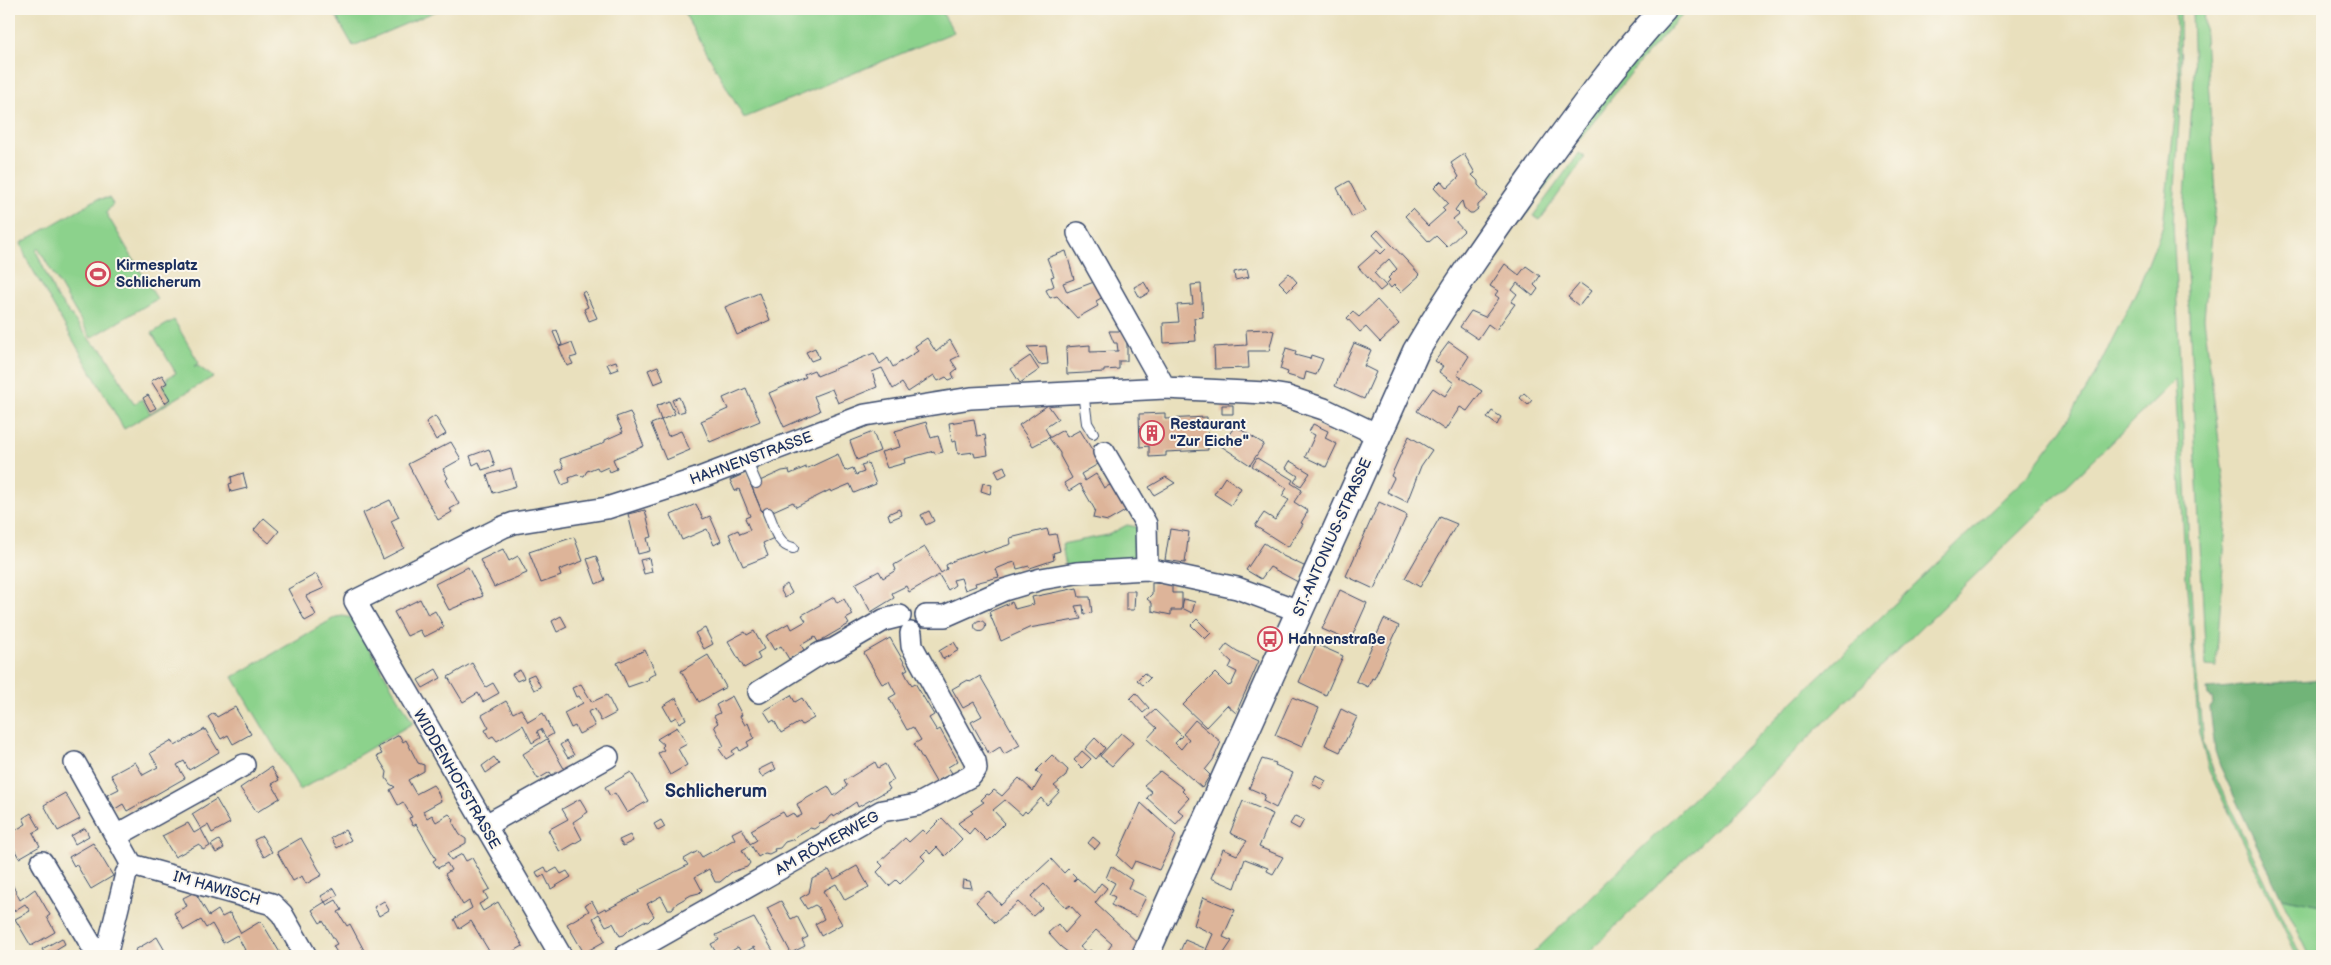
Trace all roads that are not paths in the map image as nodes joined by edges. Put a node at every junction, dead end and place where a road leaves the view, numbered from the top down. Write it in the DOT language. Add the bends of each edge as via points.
graph roads {
  1 [pos="1664,9"];
  2 [pos="1078,233"];
  3 [pos="1165,388"];
  4 [pos="1083,392"];
  5 [pos="1093,433"];
  6 [pos="1378,435"];
  7 [pos="1104,452"];
  8 [pos="746,460"];
  9 [pos="756,483"];
  10 [pos="768,513"];
  11 [pos="793,548"];
  12 [pos="1146,569"];
  13 [pos="355,601"];
  14 [pos="1299,611"];
  15 [pos="906,624"];
  16 [pos="759,692"];
  17 [pos="608,757"];
  18 [pos="75,762"];
  19 [pos="244,765"];
  20 [pos="484,826"];
  21 [pos="116,836"];
  22 [pos="42,862"];
  23 [pos="132,865"];
  24 [pos="98,956"];
  25 [pos="106,956"];
  26 [pos="306,956"];
  27 [pos="561,956"];
  28 [pos="625,956"];
  29 [pos="1145,956"];
  1 -- 6 [label="street, ST.-ANTONIUS-STRASSE" via="1604,80 1439,311 1416,351"];
  2 -- 3 [label="street"];
  3 -- 4 [label="street, HAHNENSTRASSE"];
  3 -- 6 [label="street, HAHNENSTRASSE" via="1285,396 1324,409"];
  4 -- 5 [label="lane" via="1087,423"];
  4 -- 8 [label="street, HAHNENSTRASSE" via="972,398 866,415"];
  6 -- 14 [label="street, ST.-ANTONIUS-STRASSE"];
  7 -- 12 [label="street" via="1146,524"];
  8 -- 9 [label="lane"];
  8 -- 13 [label="street, HAHNENSTRASSE" via="607,508 514,523"];
  10 -- 11 [label="lane" via="780,541"];
  12 -- 14 [label="street" via="1237,588"];
  12 -- 15 [label="street" via="1076,573 1041,580 1004,590 945,616 926,616 924,628 916,633"];
  13 -- 20 [label="street, WIDDENHOFSTRASSE"];
  14 -- 29 [label="street, ST.-ANTONIUS-STRASSE"];
  15 -- 16 [label="street" via="884,620 821,653"];
  15 -- 28 [label="street, AM RÖMERWEG" via="912,646 975,761 976,769 971,776 917,805 882,811"];
  17 -- 20 [label="street"];
  18 -- 21 [label="street"];
  19 -- 21 [label="street"];
  20 -- 27 [label="street, WIDDENHOFSTRASSE"];
  21 -- 23 [label="street"];
  22 -- 24 [label="street"];
  23 -- 25 [label="street" via="126,874"];
  23 -- 26 [label="street, IM HAWISCH" via="272,904 282,914"];
}
